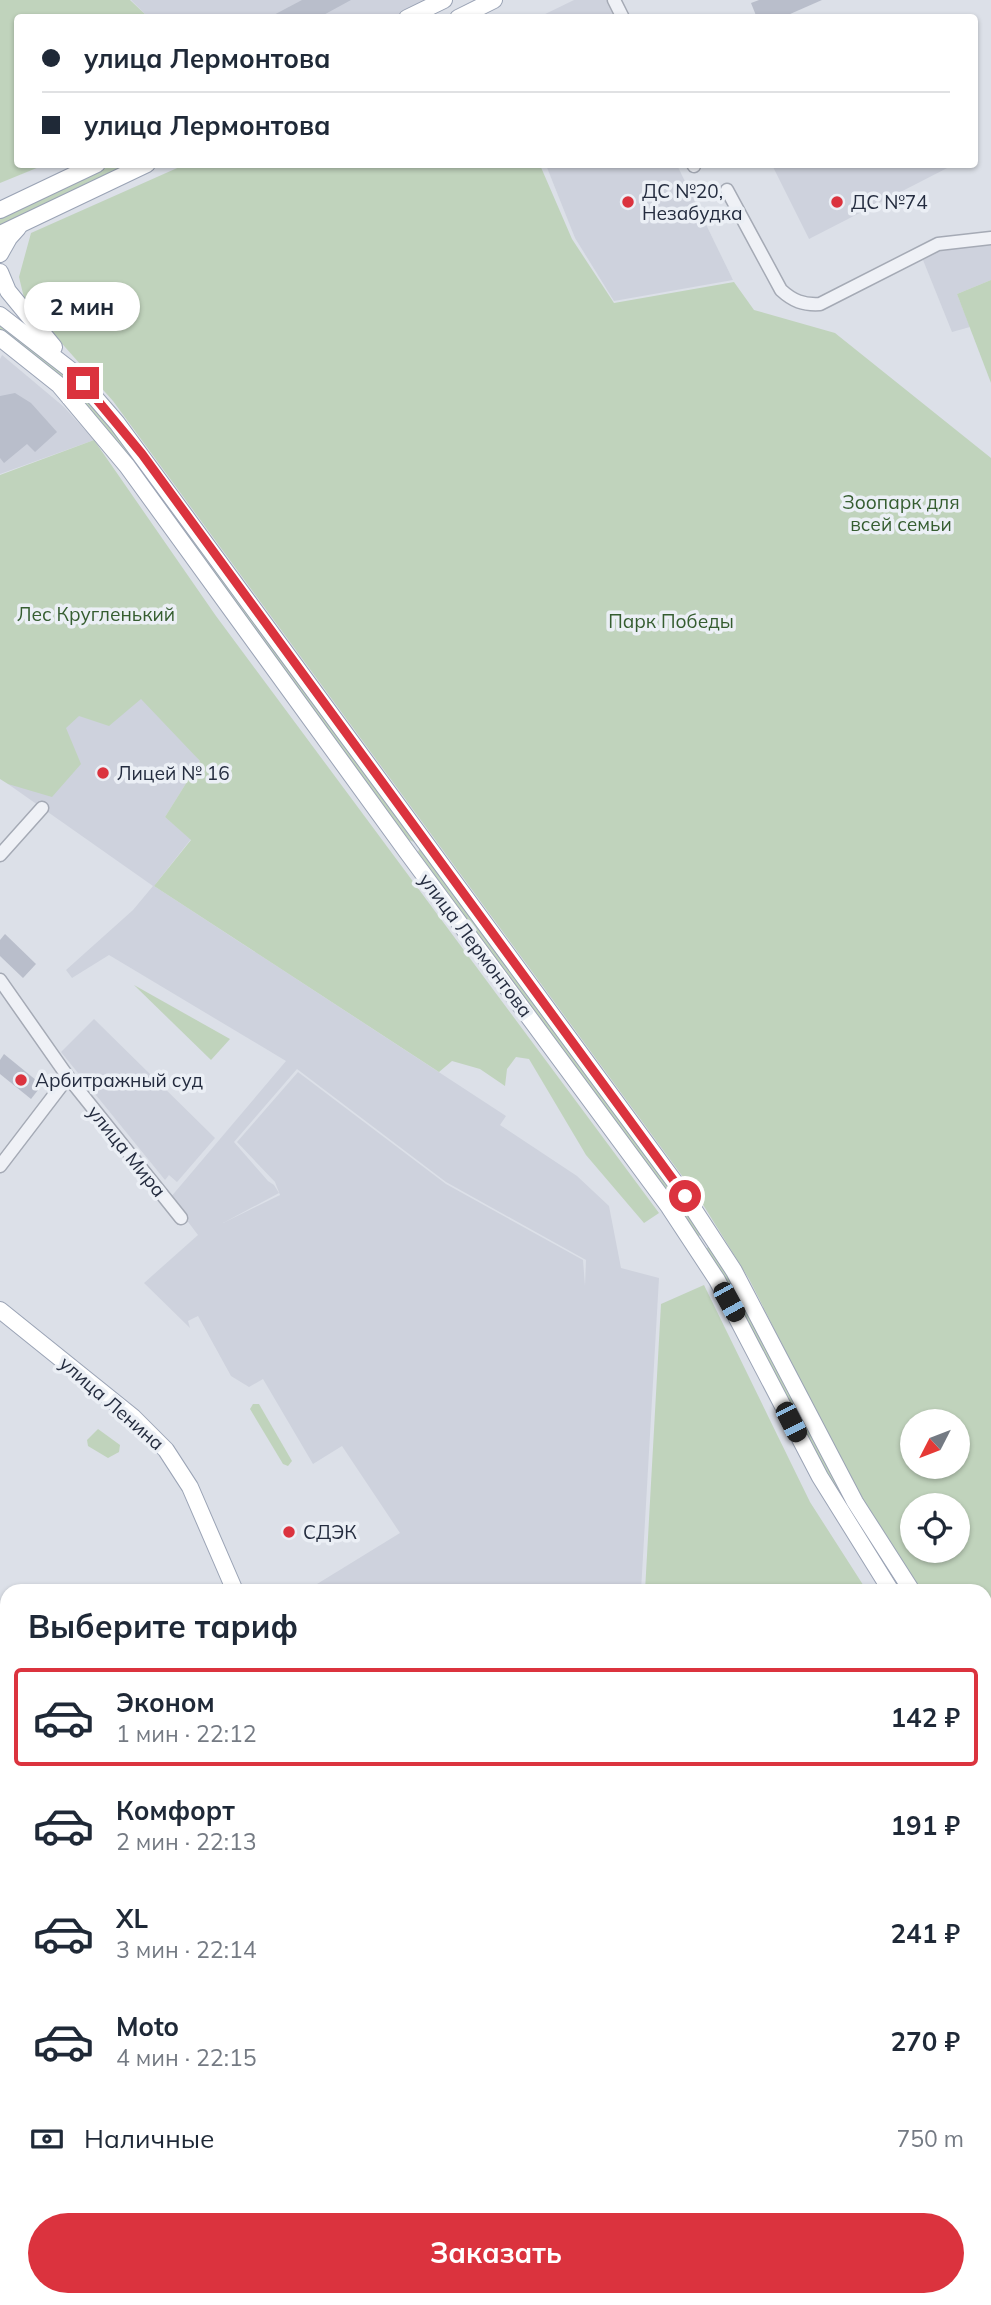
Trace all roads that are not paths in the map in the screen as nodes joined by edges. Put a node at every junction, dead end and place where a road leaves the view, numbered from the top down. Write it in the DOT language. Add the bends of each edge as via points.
graph roads {
  1 [pos="444,0"];
  2 [pos="493,0"];
  3 [pos="415,14"];
  4 [pos="466,14"];
  5 [pos="89,168"];
  6 [pos="139,168"];
  7 [pos="727,190"];
  8 [pos="0,210"];
  9 [pos="32,219"];
  10 [pos="0,234"];
  11 [pos="991,238"];
  12 [pos="0,254"];
  13 [pos="0,272"];
  14 [pos="0,315"];
  15 [pos="1,339"];
  16 [pos="94,394"];
  17 [pos="43,808"];
  18 [pos="422,839"];
  19 [pos="407,852"];
  20 [pos="0,855"];
  21 [pos="0,980"];
  22 [pos="68,1077"];
  23 [pos="0,1166"];
  24 [pos="181,1218"];
  25 [pos="0,1310"];
  26 [pos="855,1502"];
  27 [pos="840,1511"];
  28 [pos="232,1584"];
  29 [pos="887,1584"];
  30 [pos="908,1584"];
  1 -- 3 [label="main road"];
  2 -- 4 [label="main road"];
  5 -- 8 [label="main road"];
  6 -- 9 [label="main road"];
  7 -- 11 [label="street" via="780,290 809,305 820,304 938,244"];
  9 -- 10 [label="main road"];
  9 -- 12 [label="main road" via="9,238"];
  13 -- 16 [label="main road" via="20,306"];
  14 -- 16 [label="main road, улица Лермонтова" via="47,349"];
  15 -- 19 [label="main road, улица Лермонтова" via="59,385 103,434"];
  16 -- 18 [label="main road, улица Лермонтова"];
  17 -- 20 [label="street"];
  18 -- 19 [label="main road"];
  18 -- 26 [label="main road, улица Лермонтова" via="710,1232"];
  19 -- 27 [label="main road, улица Лермонтова" via="694,1242"];
  21 -- 22 [label="street, улица Мира"];
  22 -- 23 [label="street"];
  22 -- 24 [label="street, улица Мира"];
  25 -- 28 [label="main road, улица Ленина" via="133,1417 166,1450 190,1487"];
  26 -- 27 [label="main road"];
  26 -- 30 [label="main road, улица Лермонтова"];
  27 -- 29 [label="main road, улица Лермонтова"];
}
